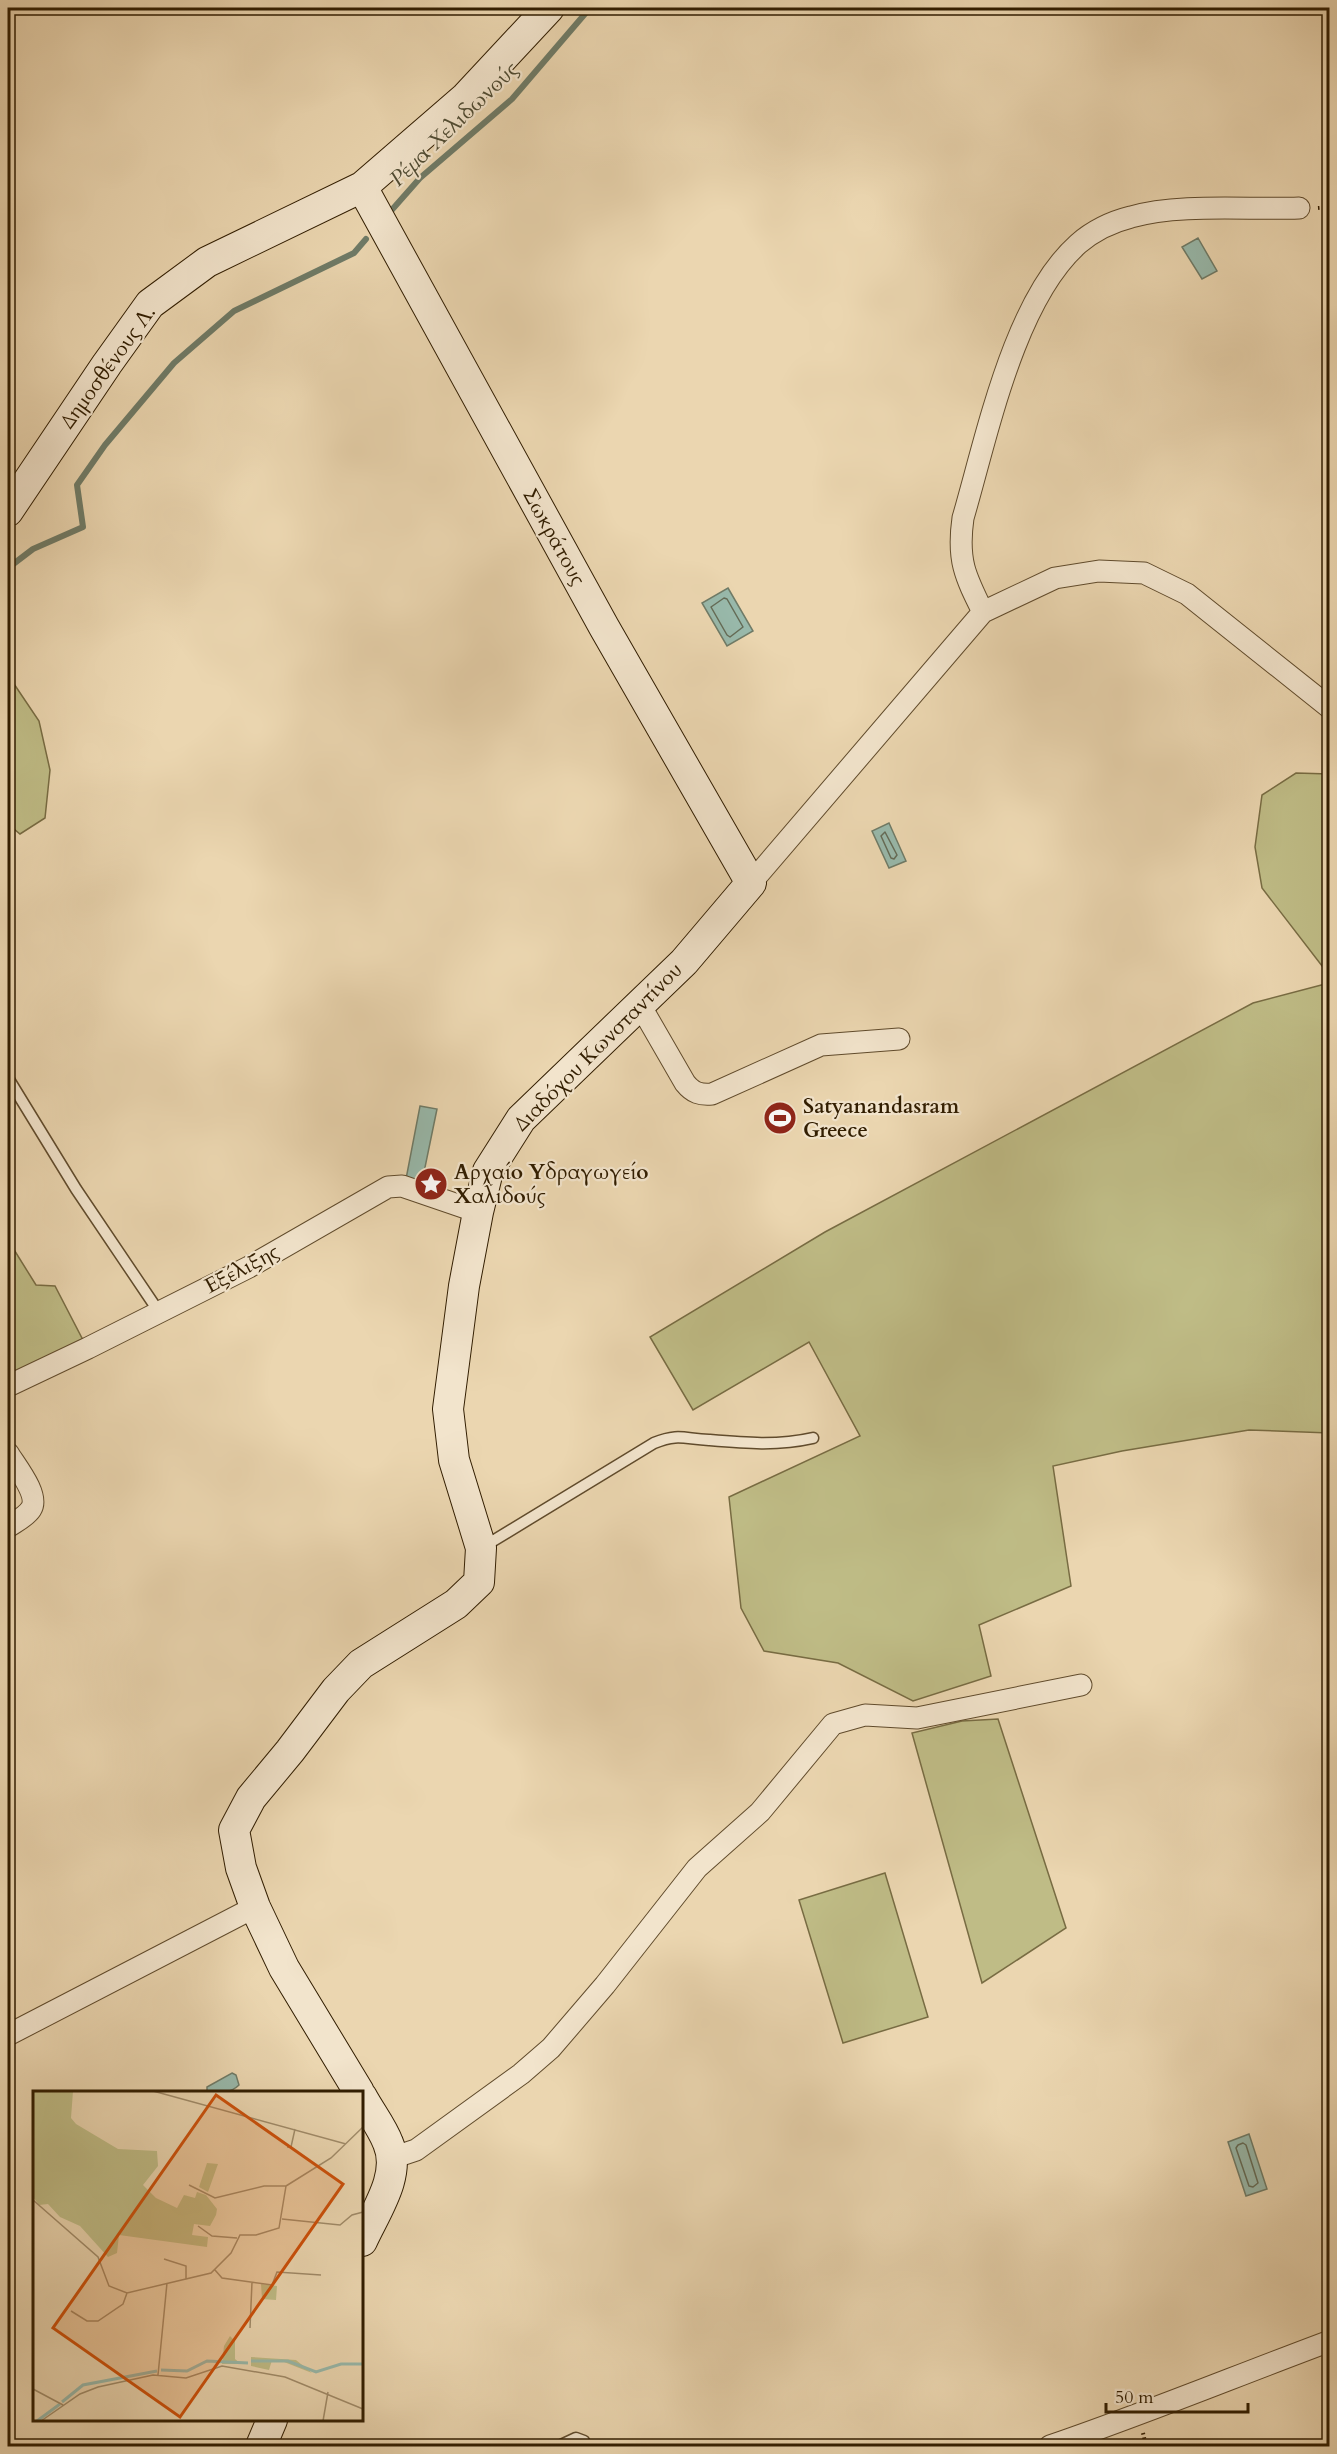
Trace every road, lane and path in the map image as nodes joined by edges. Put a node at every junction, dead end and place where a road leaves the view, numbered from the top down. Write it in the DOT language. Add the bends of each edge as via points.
graph roads {
  1 [pos="549,8"];
  2 [pos="362,187"];
  3 [pos="1299,208"];
  4 [pos="8,511"];
  5 [pos="983,612"];
  6 [pos="1329,708"];
  7 [pos="751,883"];
  8 [pos="640,1005"];
  9 [pos="899,1038"];
  10 [pos="8,1078"];
  11 [pos="478,1212"];
  12 [pos="159,1312"];
  13 [pos="8,1386"];
  14 [pos="813,1438"];
  15 [pos="8,1453"];
  16 [pos="8,1527"];
  17 [pos="481,1548"];
  18 [pos="1081,1685"];
  19 [pos="255,1907"];
  20 [pos="8,2035"];
  21 [pos="357,2091"];
  22 [pos="363,2099"];
  23 [pos="392,2158"];
  24 [pos="363,2239"];
  25 [pos="1329,2341"];
  26 [pos="272,2421"];
  27 [pos="584,2440"];
  28 [pos="261,2446"];
  29 [pos="559,2446"];
  30 [pos="1050,2446"];
  1 -- 2 [label="street, Δημοσθένους Λ." via="466,97"];
  2 -- 4 [label="street, Δημοσθένους Λ." via="207,262 150,304"];
  2 -- 7 [label="street, Σωκράτους" via="604,627"];
  3 -- 5 [label="street" via="1162,211 1133,216 1103,226 1078,243 1055,269 1015,345 963,518 962,565"];
  5 -- 6 [label="street" via="1055,578 1099,570 1144,573 1187,594"];
  5 -- 7 [label="street"];
  7 -- 8 [label="street, Διαδόχου Κωνσταντίνου" via="684,962"];
  8 -- 9 [label="street" via="685,1083 700,1095 712,1094 821,1045"];
  8 -- 11 [label="street, Διαδόχου Κωνσταντίνου" via="521,1119 488,1171"];
  10 -- 12 [label="lane" via="76,1189"];
  11 -- 12 [label="street, Εξέλιξης" via="402,1186 388,1187 249,1267"];
  11 -- 17 [label="street, Διαδόχου Κωνσταντίνου" via="448,1409 454,1460"];
  12 -- 13 [label="street, Εξέλιξης"];
  14 -- 17 [label="lane" via="768,1444 680,1435 668,1438"];
  15 -- 16 [label="street" via="34,1501 32,1509"];
  17 -- 19 [label="street, Διαδόχου Κωνσταντίνου" via="479,1582 456,1604 362,1664 336,1690 251,1798 234,1830 241,1868"];
  18 -- 23 [label="street" via="917,1718 865,1715 833,1724 760,1812 697,1868 551,2048 416,2150"];
  19 -- 20 [label="street"];
  19 -- 21 [label="street, Διαδόχου Κωνσταντίνου" via="284,1968"];
  22 -- 23 [label="street" via="389,2143"];
  23 -- 24 [label="street" via="392,2173"];
  25 -- 30 [label="street" via="1140,2416"];
  26 -- 28 [label="street"];
  27 -- 29 [label="lane" via="576,2438"];
}
